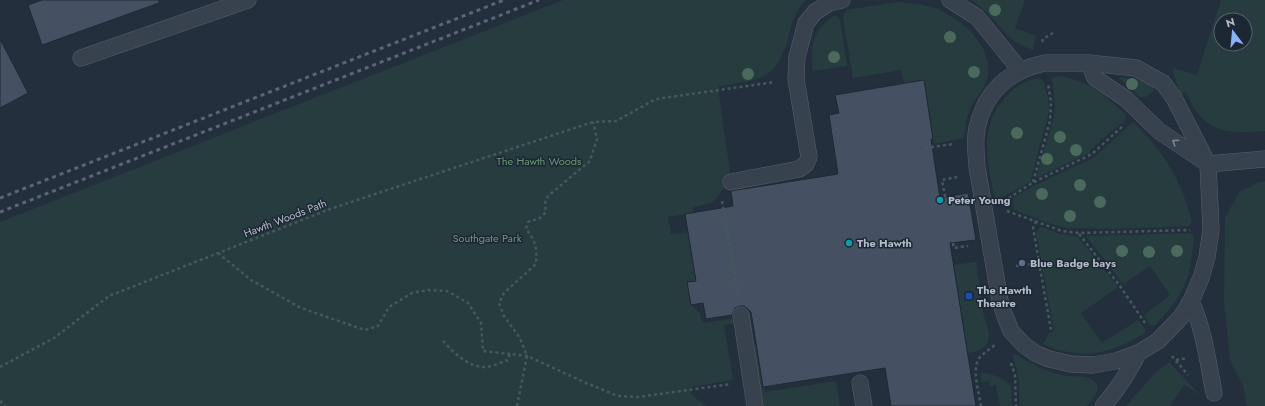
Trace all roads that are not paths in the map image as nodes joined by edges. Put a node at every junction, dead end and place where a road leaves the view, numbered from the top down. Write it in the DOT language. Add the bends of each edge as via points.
graph roads {
  1 [pos="248,0"];
  2 [pos="842,0"];
  3 [pos="950,0"];
  4 [pos="81,58"];
  5 [pos="1089,63"];
  6 [pos="1020,70"];
  7 [pos="1265,152"];
  8 [pos="1265,159"];
  9 [pos="1248,160"];
  10 [pos="1208,164"];
  11 [pos="1265,164"];
  12 [pos="731,182"];
  13 [pos="1191,301"];
  14 [pos="741,315"];
  15 [pos="1138,353"];
  16 [pos="860,384"];
  17 [pos="1214,393"];
  18 [pos="755,406"];
  19 [pos="864,406"];
  20 [pos="1103,406"];
  1 -- 4 [label="lane"];
  2 -- 12 [label="lane" via="829,3 806,23 797,57 796,79 809,157 806,164 799,169"];
  3 -- 6 [label="lane" via="977,17"];
  5 -- 6 [label="lane" via="1045,63"];
  10 -- 5 [label="lane, one-way" via="1159,132 1126,99 1095,78"];
  5 -- 10 [label="lane" via="1136,68 1163,82"];
  6 -- 15 [label="lane" via="998,87 982,112 978,124 976,150 993,211 1000,301 1011,331 1035,353 1071,364 1093,366 1116,362"];
  7 -- 9 [label="lane"];
  8 -- 9 [label="lane"];
  9 -- 10 [label="lane"];
  9 -- 11 [label="lane"];
  10 -- 13 [label="lane" via="1211,230 1207,257"];
  13 -- 15 [label="lane" via="1181,317 1158,341"];
  13 -- 17 [label="lane" via="1202,333"];
  14 -- 18 [label="lane"];
  15 -- 20 [label="lane" via="1129,373"];
  16 -- 19 [label="lane"];
}
